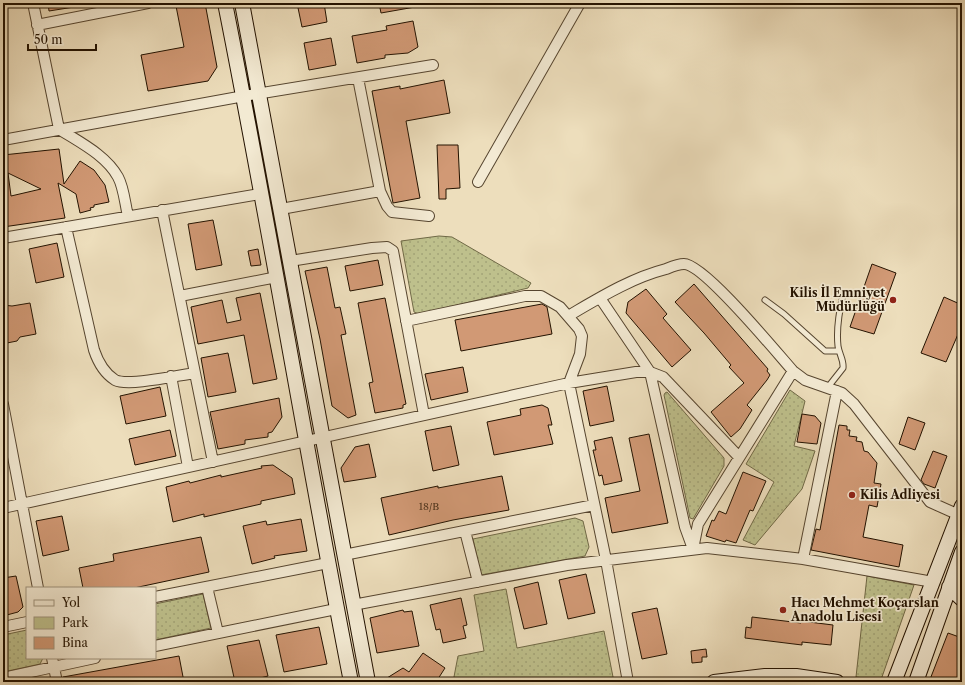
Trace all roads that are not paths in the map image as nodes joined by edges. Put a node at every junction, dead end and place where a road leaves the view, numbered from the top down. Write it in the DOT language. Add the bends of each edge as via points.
graph roads {
  1 [pos="33,3"];
  2 [pos="148,3"];
  3 [pos="225,3"];
  4 [pos="242,3"];
  5 [pos="580,3"];
  6 [pos="37,25"];
  7 [pos="433,65"];
  8 [pos="358,78"];
  9 [pos="258,94"];
  10 [pos="244,96"];
  11 [pos="60,129"];
  12 [pos="3,140"];
  13 [pos="478,182"];
  14 [pos="380,191"];
  15 [pos="260,194"];
  16 [pos="281,209"];
  17 [pos="162,210"];
  18 [pos="128,216"];
  19 [pos="429,216"];
  20 [pos="66,227"];
  21 [pos="3,238"];
  22 [pos="290,261"];
  23 [pos="277,277"];
  24 [pos="843,294"];
  25 [pos="180,296"];
  26 [pos="600,298"];
  27 [pos="764,300"];
  28 [pos="568,316"];
  29 [pos="406,321"];
  30 [pos="839,352"];
  31 [pos="793,371"];
  32 [pos="650,372"];
  33 [pos="195,373"];
  34 [pos="171,376"];
  35 [pos="568,383"];
  36 [pos="833,389"];
  37 [pos="3,404"];
  38 [pos="424,415"];
  39 [pos="323,437"];
  40 [pos="307,442"];
  41 [pos="739,457"];
  42 [pos="213,462"];
  43 [pos="188,468"];
  44 [pos="22,505"];
  45 [pos="594,505"];
  46 [pos="3,508"];
  47 [pos="960,510"];
  48 [pos="466,531"];
  49 [pos="693,549"];
  50 [pos="344,556"];
  51 [pos="961,558"];
  52 [pos="803,559"];
  53 [pos="606,560"];
  54 [pos="328,563"];
  55 [pos="478,582"];
  56 [pos="933,582"];
  57 [pos="38,587"];
  58 [pos="207,587"];
  59 [pos="950,587"];
  60 [pos="156,597"];
  61 [pos="962,599"];
  62 [pos="353,605"];
  63 [pos="336,609"];
  64 [pos="26,622"];
  65 [pos="3,627"];
  66 [pos="218,634"];
  67 [pos="156,646"];
  68 [pos="84,659"];
  69 [pos="53,662"];
  70 [pos="3,678"];
  71 [pos="350,678"];
  72 [pos="370,680"];
  73 [pos="56,682"];
  74 [pos="628,682"];
  75 [pos="714,682"];
  76 [pos="837,682"];
  77 [pos="894,682"];
  78 [pos="916,682"];
  1 -- 6 [label="street"];
  2 -- 6 [label="street"];
  3 -- 10 [label="street"];
  4 -- 9 [label="street"];
  5 -- 13 [label="street"];
  6 -- 11 [label="street"];
  7 -- 8 [label="street"];
  8 -- 9 [label="street"];
  8 -- 14 [label="street"];
  9 -- 10 [label="street"];
  9 -- 16 [label="street"];
  10 -- 11 [label="street"];
  10 -- 15 [label="street"];
  11 -- 12 [label="street"];
  11 -- 18 [label="street" via="98,154 113,169 118,178"];
  14 -- 16 [label="street"];
  14 -- 19 [label="street" via="392,212"];
  15 -- 17 [label="street"];
  15 -- 23 [label="street"];
  16 -- 22 [label="street"];
  17 -- 18 [label="street"];
  17 -- 25 [label="street"];
  18 -- 20 [label="street"];
  20 -- 21 [label="street"];
  20 -- 34 [label="street" via="99,364 111,377 121,382"];
  22 -- 29 [label="street" via="387,247 393,250"];
  22 -- 39 [label="street"];
  23 -- 25 [label="street"];
  23 -- 40 [label="street"];
  24 -- 30 [label="lane" via="838,318"];
  25 -- 33 [label="street"];
  26 -- 28 [label="street"];
  26 -- 31 [label="street" via="646,274 683,264 690,265 736,307"];
  26 -- 32 [label="street"];
  27 -- 30 [label="lane" via="788,317 825,351"];
  28 -- 29 [label="street" via="560,307 540,296 526,296"];
  28 -- 35 [label="street" via="582,336 580,354"];
  29 -- 38 [label="street"];
  30 -- 36 [label="lane" via="843,368"];
  31 -- 36 [label="street" via="805,380"];
  31 -- 41 [label="street"];
  32 -- 35 [label="street"];
  32 -- 41 [label="street" via="663,378 673,387"];
  32 -- 49 [label="street" via="685,527"];
  33 -- 34 [label="street"];
  33 -- 42 [label="street"];
  34 -- 43 [label="street"];
  35 -- 38 [label="street"];
  35 -- 45 [label="street"];
  36 -- 47 [label="street" via="854,404 930,502"];
  36 -- 52 [label="street"];
  37 -- 44 [label="street"];
  38 -- 39 [label="street"];
  39 -- 40 [label="street"];
  39 -- 50 [label="street"];
  40 -- 42 [label="street"];
  40 -- 54 [label="street"];
  41 -- 49 [label="street" via="698,524"];
  42 -- 43 [label="street"];
  43 -- 44 [label="street"];
  44 -- 46 [label="street"];
  44 -- 57 [label="street"];
  45 -- 48 [label="street"];
  45 -- 53 [label="street"];
  47 -- 56 [label="street"];
  48 -- 50 [label="street"];
  48 -- 55 [label="street"];
  49 -- 52 [label="street" via="707,548"];
  49 -- 53 [label="street"];
  50 -- 62 [label="street"];
  51 -- 59 [label="street"];
  52 -- 56 [label="street"];
  53 -- 55 [label="street"];
  53 -- 74 [label="street"];
  54 -- 58 [label="street"];
  54 -- 63 [label="street"];
  55 -- 62 [label="street"];
  56 -- 77 [label="street"];
  58 -- 60 [label="street"];
  58 -- 66 [label="street"];
  59 -- 61 [label="street"];
  59 -- 78 [label="street"];
  62 -- 72 [label="street"];
  63 -- 66 [label="street"];
  63 -- 71 [label="street"];
  64 -- 65 [label="street"];
  66 -- 67 [label="street"];
  68 -- 69 [label="street"];
  69 -- 70 [label="street"];
  69 -- 73 [label="street"];
  75 -- 76 [label="street" via="765,676 796,676"];
}
